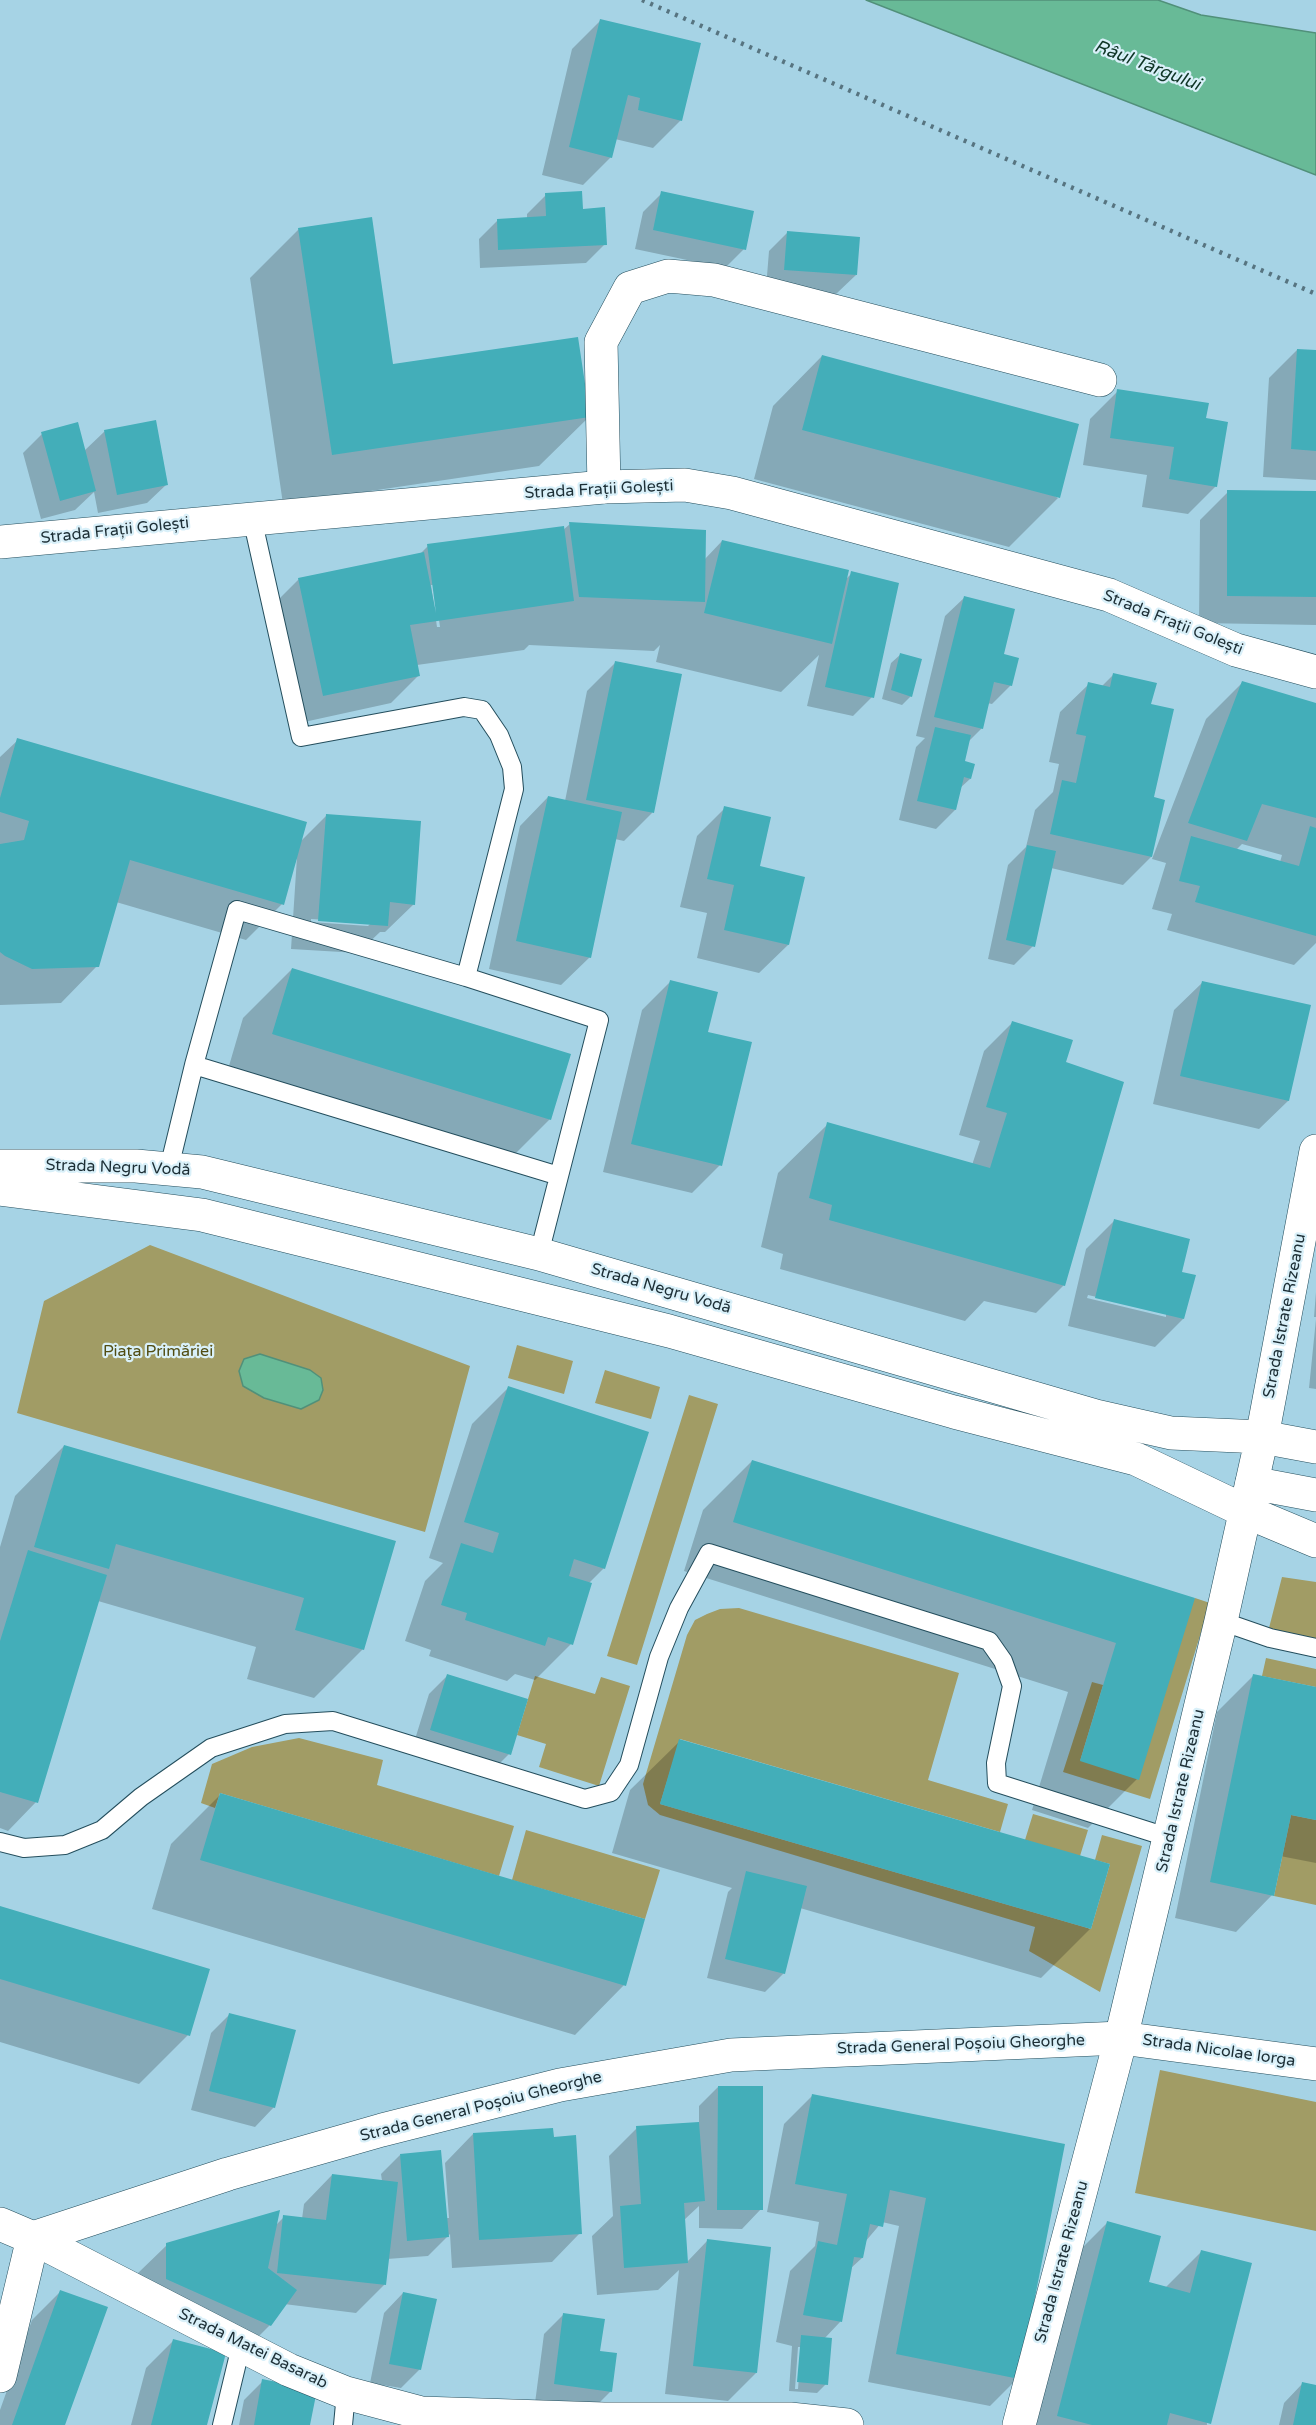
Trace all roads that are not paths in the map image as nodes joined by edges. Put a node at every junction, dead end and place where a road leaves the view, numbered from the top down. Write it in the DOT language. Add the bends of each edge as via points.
graph roads {
  1 [pos="1100,380"];
  2 [pos="604,487"];
  3 [pos="252,518"];
  4 [pos="0,542"];
  5 [pos="1316,672"];
  6 [pos="466,977"];
  7 [pos="194,1065"];
  8 [pos="1316,1151"];
  9 [pos="0,1166"];
  10 [pos="169,1168"];
  11 [pos="559,1176"];
  12 [pos="0,1189"];
  13 [pos="540,1254"];
  14 [pos="1262,1437"];
  15 [pos="1316,1447"];
  16 [pos="1316,1495"];
  17 [pos="1249,1498"];
  18 [pos="1316,1541"];
  19 [pos="1221,1621"];
  20 [pos="1316,1648"];
  21 [pos="1170,1838"];
  22 [pos="0,1842"];
  23 [pos="1121,2038"];
  24 [pos="1316,2064"];
  25 [pos="0,2224"];
  26 [pos="33,2238"];
  27 [pos="241,2346"];
  28 [pos="0,2376"];
  29 [pos="345,2409"];
  30 [pos="222,2425"];
  31 [pos="847,2425"];
  32 [pos="1019,2425"];
  1 -- 2 [label="street" via="714,280 668,276 630,288 601,342"];
  2 -- 3 [label="street, Strada Frații Golești"];
  2 -- 5 [label="street, Strada Frații Golești" via="686,485 732,493 1109,595 1236,650"];
  3 -- 4 [label="street, Strada Frații Golești"];
  3 -- 6 [label="lane" via="301,737 464,707 482,710 499,735 512,767 514,789"];
  6 -- 7 [label="lane" via="237,910"];
  6 -- 11 [label="lane" via="599,1020"];
  7 -- 10 [label="lane"];
  7 -- 11 [label="lane"];
  8 -- 14 [label="street, Strada Istrate Rizeanu"];
  9 -- 10 [label="street, Strada Negru Vodă"];
  10 -- 13 [label="street, Strada Negru Vodă" via="310,1197"];
  11 -- 13 [label="lane"];
  12 -- 17 [label="street, Strada Negru Vodă" via="202,1215 669,1331 1136,1459"];
  13 -- 14 [label="street, Strada Negru Vodă" via="1096,1416 1171,1433"];
  14 -- 15 [label="street, Strada Negru Vodă"];
  14 -- 17 [label="street, Strada Istrate Rizeanu"];
  16 -- 17 [label="street"];
  17 -- 18 [label="street"];
  17 -- 19 [label="street, Strada Istrate Rizeanu"];
  19 -- 20 [label="lane"];
  19 -- 21 [label="street, Strada Istrate Rizeanu"];
  21 -- 22 [label="lane" via="997,1783 996,1762 1012,1686 1003,1661 989,1641 709,1553 659,1656 629,1765 611,1792 585,1799 333,1721 285,1724 211,1748 102,1830 65,1845 24,1848"];
  21 -- 23 [label="street, Strada Istrate Rizeanu"];
  23 -- 24 [label="street, Strada Nicolae Iorga"];
  23 -- 26 [label="street, Strada General Poșoiu Gheorghe" via="731,2055 560,2085 261,2164"];
  23 -- 32 [label="street, Strada Istrate Rizeanu"];
  25 -- 26 [label="street, Strada Matei Basarab"];
  26 -- 27 [label="street, Strada Matei Basarab"];
  26 -- 28 [label="street"];
  27 -- 29 [label="street, Strada Matei Basarab" via="289,2370"];
  27 -- 30 [label="lane"];
  29 -- 31 [label="street, Strada Matei Basarab" via="604,2419 790,2419"];
}
